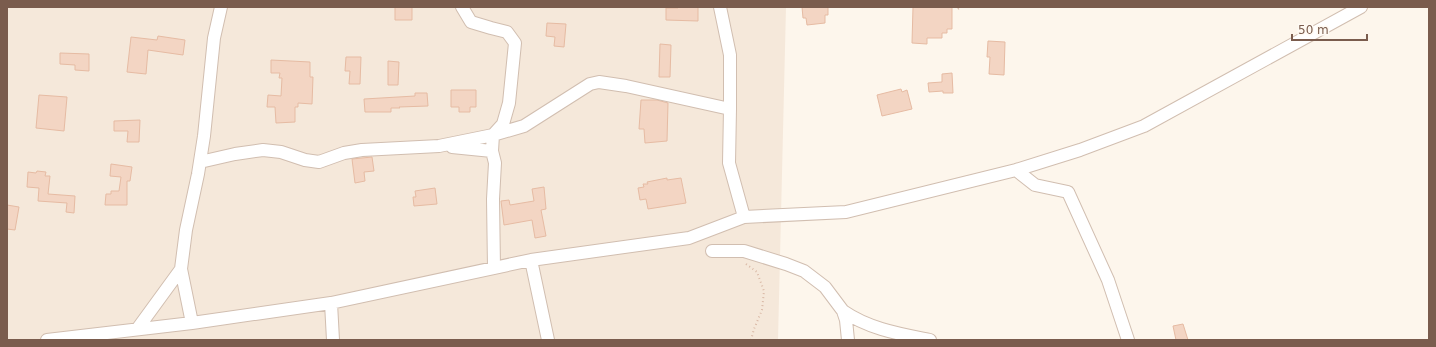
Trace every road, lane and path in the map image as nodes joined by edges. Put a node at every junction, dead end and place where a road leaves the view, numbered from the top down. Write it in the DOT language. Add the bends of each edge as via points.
graph roads {
  1 [pos="220,7"];
  2 [pos="462,7"];
  3 [pos="720,7"];
  4 [pos="1361,7"];
  5 [pos="730,109"];
  6 [pos="492,135"];
  7 [pos="439,146"];
  8 [pos="492,151"];
  9 [pos="200,162"];
  10 [pos="1016,170"];
  11 [pos="744,217"];
  12 [pos="712,251"];
  13 [pos="531,260"];
  14 [pos="746,264"];
  15 [pos="494,268"];
  16 [pos="181,269"];
  17 [pos="331,303"];
  18 [pos="844,312"];
  19 [pos="192,323"];
  20 [pos="138,328"];
  21 [pos="47,340"];
  22 [pos="333,340"];
  23 [pos="548,340"];
  24 [pos="751,340"];
  25 [pos="848,340"];
  26 [pos="930,340"];
  27 [pos="1128,340"];
  1 -- 9 [label="street"];
  2 -- 6 [label="street" via="471,22 507,32 515,43 509,103 503,124"];
  3 -- 5 [label="street" via="730,55"];
  4 -- 10 [label="street" via="1144,126"];
  5 -- 6 [label="street" via="599,82 590,84 524,126"];
  5 -- 11 [label="street" via="729,163"];
  6 -- 7 [label="street"];
  6 -- 8 [label="street"];
  7 -- 8 [label="street"];
  7 -- 9 [label="street" via="362,150 319,162 263,150"];
  8 -- 15 [label="street" via="495,163"];
  9 -- 16 [label="street"];
  10 -- 11 [label="street" via="846,212"];
  10 -- 27 [label="street" via="1035,185 1068,192 1108,280"];
  11 -- 13 [label="street" via="689,238"];
  12 -- 18 [label="street" via="744,251 804,271 825,287"];
  13 -- 15 [label="street"];
  13 -- 23 [label="street"];
  14 -- 24 [label="path" via="757,272 764,291 762,310"];
  15 -- 17 [label="street"];
  16 -- 19 [label="street"];
  16 -- 20 [label="street"];
  17 -- 19 [label="street"];
  17 -- 22 [label="street"];
  18 -- 25 [label="street"];
  18 -- 26 [label="street" via="883,330"];
  19 -- 20 [label="street"];
  20 -- 21 [label="street"];
}
